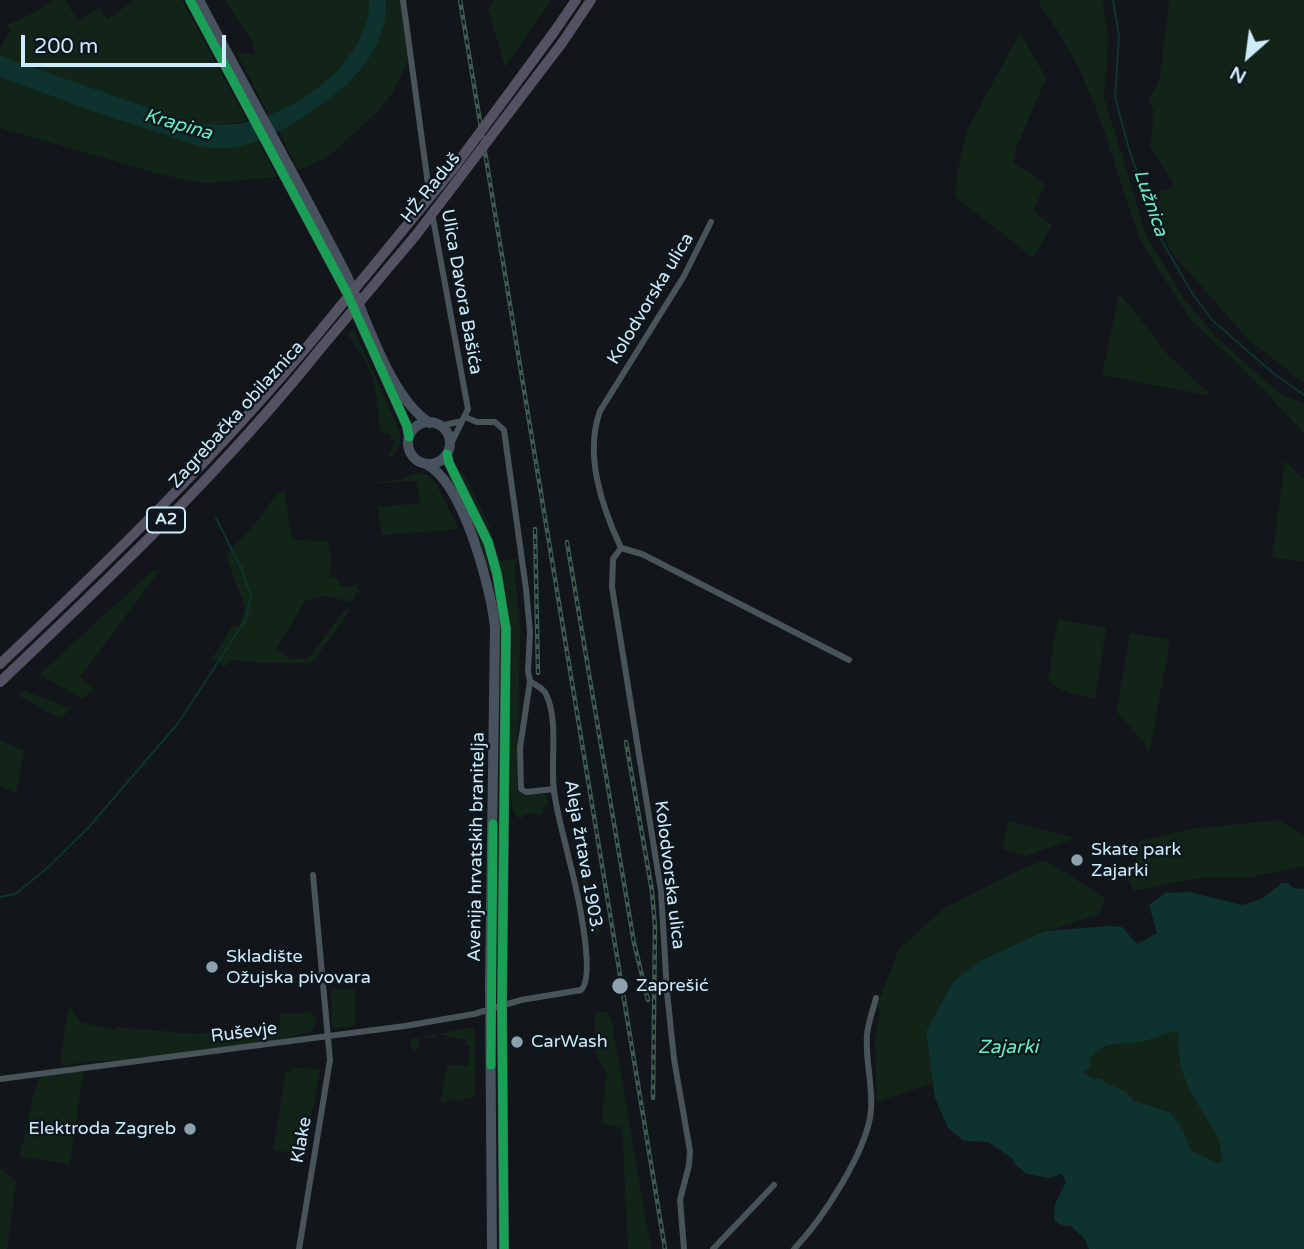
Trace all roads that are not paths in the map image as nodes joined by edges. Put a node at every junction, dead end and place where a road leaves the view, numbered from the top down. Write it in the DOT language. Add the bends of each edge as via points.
graph roads {
  1 [pos="190,0"];
  2 [pos="199,0"];
  3 [pos="403,0"];
  4 [pos="576,0"];
  5 [pos="591,0"];
  6 [pos="225,57"];
  7 [pos="300,197"];
  8 [pos="711,222"];
  9 [pos="316,336"];
  10 [pos="321,348"];
  11 [pos="463,419"];
  12 [pos="435,424"];
  13 [pos="409,437"];
  14 [pos="448,451"];
  15 [pos="426,464"];
  16 [pos="621,548"];
  17 [pos="849,660"];
  18 [pos="0,664"];
  19 [pos="530,681"];
  20 [pos="0,682"];
  21 [pos="554,789"];
  22 [pos="313,875"];
  23 [pos="876,998"];
  24 [pos="502,1006"];
  25 [pos="491,1010"];
  26 [pos="327,1037"];
  27 [pos="0,1079"];
  28 [pos="774,1185"];
  29 [pos="299,1249"];
  30 [pos="492,1249"];
  31 [pos="504,1249"];
  32 [pos="684,1249"];
  33 [pos="713,1249"];
  34 [pos="794,1249"];
  1 -- 6 [label="main road"];
  2 -- 6 [label="main road"];
  3 -- 11 [label="street, Ulica Davora Bašića" via="425,175 468,409"];
  4 -- 9 [label="highway, HŽ Raduš / A2, bridge" via="453,169"];
  5 -- 10 [label="highway, HŽ Raduš / A2, bridge" via="416,236"];
  6 -- 7 [label="main road"];
  7 -- 12 [label="main road" via="356,295 390,372 411,406"];
  7 -- 13 [label="main road" via="352,302"];
  8 -- 16 [label="street, Kolodvorska ulica" via="595,426 594,460 602,501"];
  9 -- 18 [label="highway, Zagrebačka obilaznica / A2" via="173,494"];
  10 -- 20 [label="highway, Zagrebačka obilaznica / A2" via="185,501"];
  11 -- 12 [label="street"];
  11 -- 14 [label="street, Ulica Davora Bašića"];
  11 -- 19 [label="street" via="495,422 504,430 526,589"];
  12 -- 13 [label="main road" via="415,428"];
  12 -- 14 [label="main road" via="448,435"];
  13 -- 15 [label="main road" via="412,457"];
  14 -- 15 [label="main road" via="438,462"];
  14 -- 24 [label="main road, Avenija hrvatskih branitelja" via="449,463 488,542 506,629"];
  15 -- 25 [label="main road, Avenija hrvatskih branitelja" via="439,474 468,527 486,573 493,611"];
  16 -- 17 [label="street" via="642,554"];
  16 -- 32 [label="street, Kolodvorska ulica" via="612,559 612,587 661,891 674,1059 690,1151 680,1200"];
  19 -- 21 [label="street, Aleja žrtava 1903." via="547,695"];
  19 -- 21 [label="street" via="520,748 521,789"];
  21 -- 24 [label="street, Aleja žrtava 1903." via="580,906 587,984 578,992"];
  22 -- 26 [label="street, Klake"];
  23 -- 34 [label="street" via="867,1033 871,1108 867,1132 811,1230"];
  24 -- 25 [label="street, Aleja žrtava 1903."];
  24 -- 31 [label="main road, Avenija hrvatskih branitelja"];
  25 -- 26 [label="street, Ruševje"];
  25 -- 30 [label="main road, Avenija hrvatskih branitelja"];
  26 -- 27 [label="street, Ruševje"];
  26 -- 29 [label="street, Klake" via="330,1065"];
  28 -- 33 [label="street"];
}
